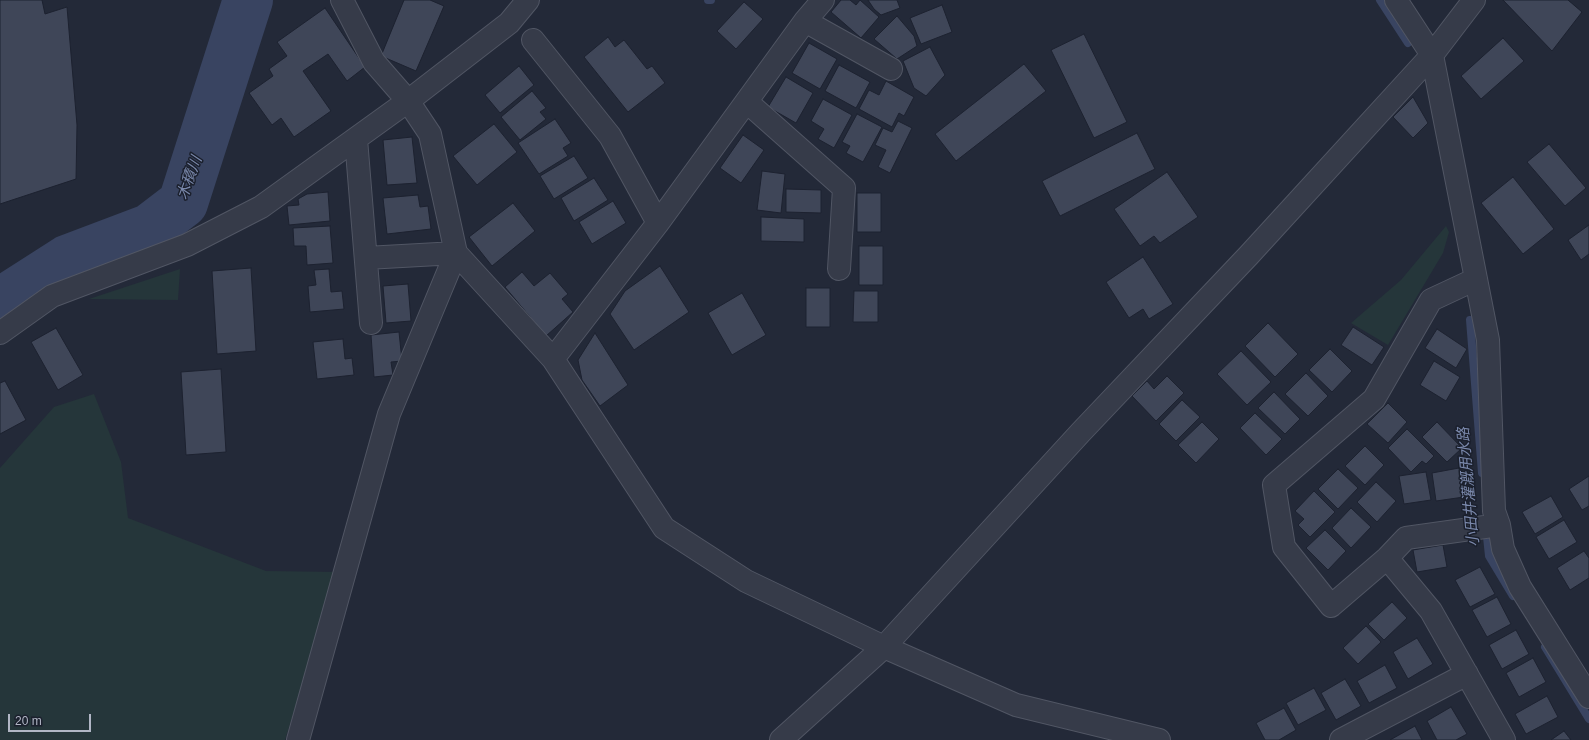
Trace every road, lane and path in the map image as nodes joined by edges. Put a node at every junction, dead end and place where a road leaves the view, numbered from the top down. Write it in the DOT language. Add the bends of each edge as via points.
graph roads {
  1 [pos="342,0"];
  2 [pos="528,0"];
  3 [pos="823,0"];
  4 [pos="1396,0"];
  5 [pos="1474,0"];
  6 [pos="805,21"];
  7 [pos="533,40"];
  8 [pos="1432,55"];
  9 [pos="891,69"];
  10 [pos="408,101"];
  11 [pos="747,102"];
  12 [pos="356,139"];
  13 [pos="658,223"];
  14 [pos="456,253"];
  15 [pos="366,258"];
  16 [pos="839,268"];
  17 [pos="1476,279"];
  18 [pos="371,323"];
  19 [pos="0,333"];
  20 [pos="553,360"];
  21 [pos="1499,525"];
  22 [pos="1387,558"];
  23 [pos="884,647"];
  24 [pos="1466,674"];
  25 [pos="1589,696"];
  26 [pos="1153,739"];
  27 [pos="298,740"];
  28 [pos="781,740"];
  29 [pos="1341,740"];
  30 [pos="1504,740"];
  1 -- 10 [label="street" via="374,62"];
  2 -- 10 [label="street" via="508,22"];
  3 -- 6 [label="street"];
  4 -- 8 [label="street"];
  5 -- 8 [label="street"];
  6 -- 9 [label="street"];
  6 -- 11 [label="street"];
  7 -- 13 [label="street" via="610,136"];
  8 -- 17 [label="street"];
  8 -- 23 [label="street"];
  10 -- 12 [label="street"];
  10 -- 14 [label="street" via="430,134"];
  11 -- 13 [label="street"];
  11 -- 16 [label="street" via="844,188"];
  12 -- 15 [label="street"];
  12 -- 19 [label="street" via="261,207 187,245 52,296"];
  13 -- 20 [label="street"];
  14 -- 15 [label="street"];
  14 -- 20 [label="street"];
  14 -- 27 [label="street" via="389,414"];
  15 -- 18 [label="street"];
  17 -- 21 [label="street" via="1488,340 1494,511"];
  17 -- 22 [label="street" via="1431,300 1374,399 1274,485 1284,547 1330,606"];
  20 -- 23 [label="street" via="664,528 746,581"];
  21 -- 22 [label="street" via="1406,538"];
  21 -- 25 [label="street" via="1503,549 1520,587"];
  22 -- 24 [label="street" via="1430,611"];
  23 -- 26 [label="street" via="1016,705"];
  23 -- 28 [label="street"];
  24 -- 29 [label="street"];
  24 -- 30 [label="street"];
}
